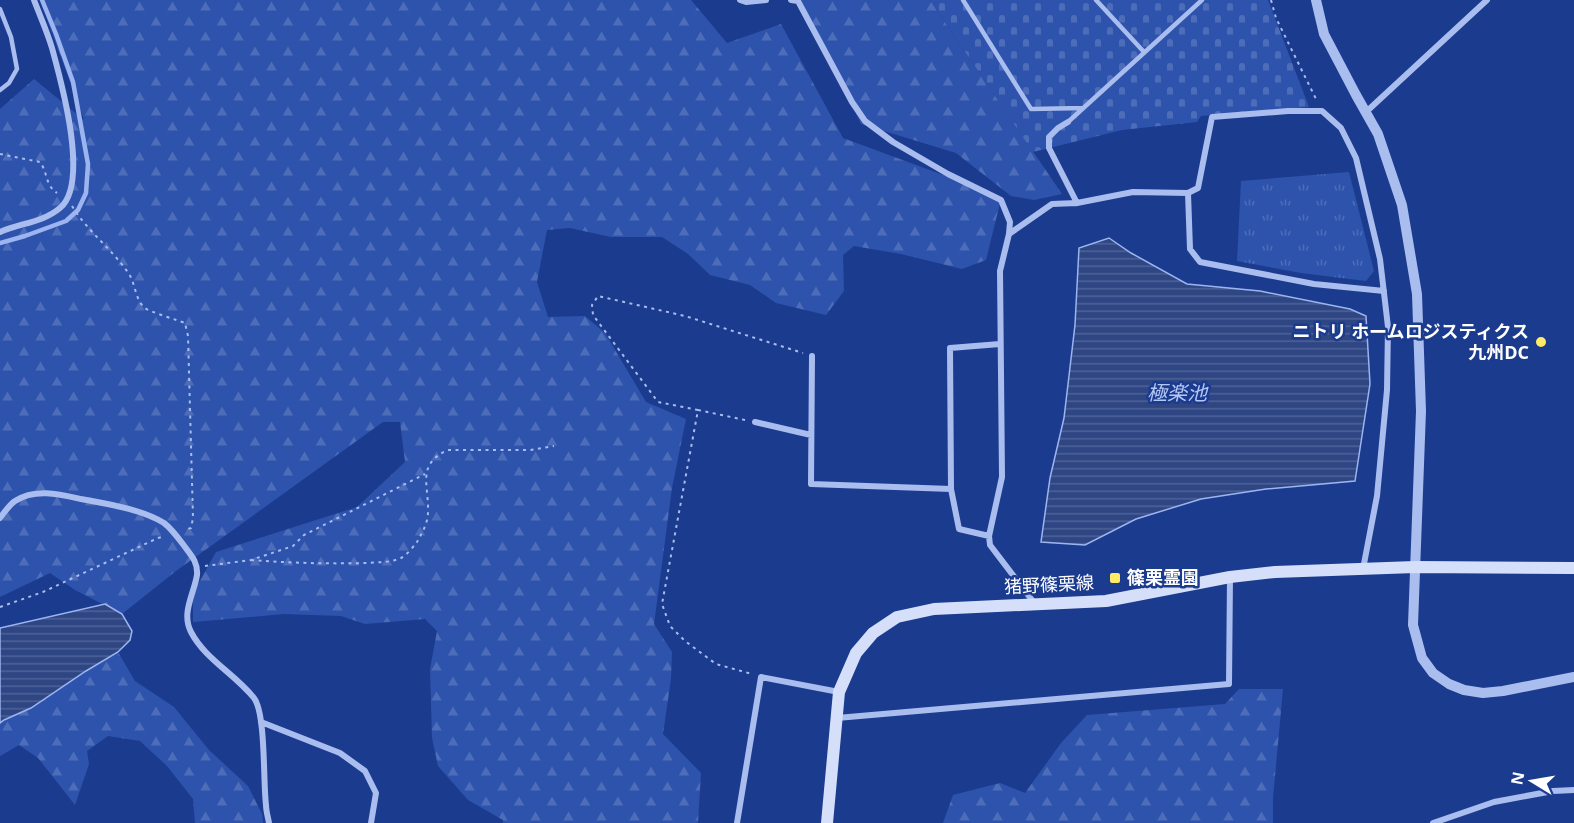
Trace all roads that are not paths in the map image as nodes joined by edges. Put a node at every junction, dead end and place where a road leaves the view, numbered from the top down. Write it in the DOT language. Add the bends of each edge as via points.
graph roads {
  1 [pos="34,0"];
  2 [pos="740,0"];
  3 [pos="766,0"];
  4 [pos="791,0"];
  5 [pos="963,0"];
  6 [pos="1096,0"];
  7 [pos="1202,0"];
  8 [pos="1316,0"];
  9 [pos="1487,0"];
  10 [pos="0,9"];
  11 [pos="1144,52"];
  12 [pos="0,90"];
  13 [pos="1083,108"];
  14 [pos="1366,112"];
  15 [pos="1068,122"];
  16 [pos="1188,193"];
  17 [pos="1077,202"];
  18 [pos="0,232"];
  19 [pos="1009,234"];
  20 [pos="1384,291"];
  21 [pos="1000,344"];
  22 [pos="812,356"];
  23 [pos="755,423"];
  24 [pos="811,435"];
  25 [pos="951,489"];
  26 [pos="0,518"];
  27 [pos="989,536"];
  28 [pos="1414,567"];
  29 [pos="1574,568"];
  30 [pos="1362,569"];
  31 [pos="1230,577"];
  32 [pos="1035,604"];
  33 [pos="1574,677"];
  34 [pos="838,692"];
  35 [pos="836,718"];
  36 [pos="261,722"];
  37 [pos="1574,790"];
  38 [pos="269,823"];
  39 [pos="370,823"];
  40 [pos="737,823"];
  41 [pos="827,823"];
  42 [pos="1433,823"];
  1 -- 18 [label="street" via="51,46 72,132 74,170 61,208 42,220"];
  2 -- 3 [label="street"];
  4 -- 19 [label="street" via="798,1 866,121 903,148 1001,200 1010,222"];
  5 -- 13 [label="lane" via="1031,109"];
  6 -- 11 [label="lane"];
  7 -- 11 [label="lane"];
  8 -- 14 [label="street" via="1324,34"];
  9 -- 14 [label="street"];
  10 -- 12 [label="lane" via="17,69"];
  11 -- 13 [label="lane"];
  13 -- 15 [label="lane"];
  14 -- 28 [label="street" via="1378,134 1402,205 1416,294 1421,411"];
  15 -- 17 [label="street" via="1049,137 1049,148"];
  16 -- 17 [label="street" via="1133,192"];
  16 -- 20 [label="street" via="1190,249 1200,262 1314,284"];
  16 -- 20 [label="street" via="1197,188 1212,117 1322,111 1341,128 1356,158"];
  17 -- 19 [label="street" via="1052,204"];
  19 -- 21 [label="street" via="1000,271"];
  20 -- 30 [label="street" via="1387,390 1377,496"];
  21 -- 25 [label="street" via="950,348"];
  21 -- 27 [label="street" via="1002,477"];
  22 -- 24 [label="street"];
  23 -- 24 [label="street"];
  24 -- 25 [label="street" via="811,484"];
  25 -- 27 [label="street" via="959,529"];
  26 -- 36 [label="street" via="20,499 53,493 107,504 165,524 195,561 197,573 187,623 192,634 255,699"];
  27 -- 32 [label="street" via="990,545"];
  28 -- 29 [label="main road, 猪野篠栗線"];
  28 -- 30 [label="main road, 猪野篠栗線"];
  28 -- 33 [label="street" via="1413,625 1422,658 1433,673 1449,684 1483,693"];
  30 -- 31 [label="main road, 猪野篠栗線"];
  31 -- 32 [label="main road, 猪野篠栗線" via="1106,601"];
  31 -- 35 [label="street" via="1229,684"];
  32 -- 34 [label="main road, 猪野篠栗線" via="934,609 897,617 873,633 856,653"];
  34 -- 35 [label="main road, 猪野篠栗線"];
  34 -- 40 [label="street" via="761,677"];
  35 -- 41 [label="main road, 猪野篠栗線"];
  36 -- 38 [label="street"];
  36 -- 39 [label="street" via="340,753 365,771 376,793"];
  37 -- 42 [label="street" via="1494,802"];
}
